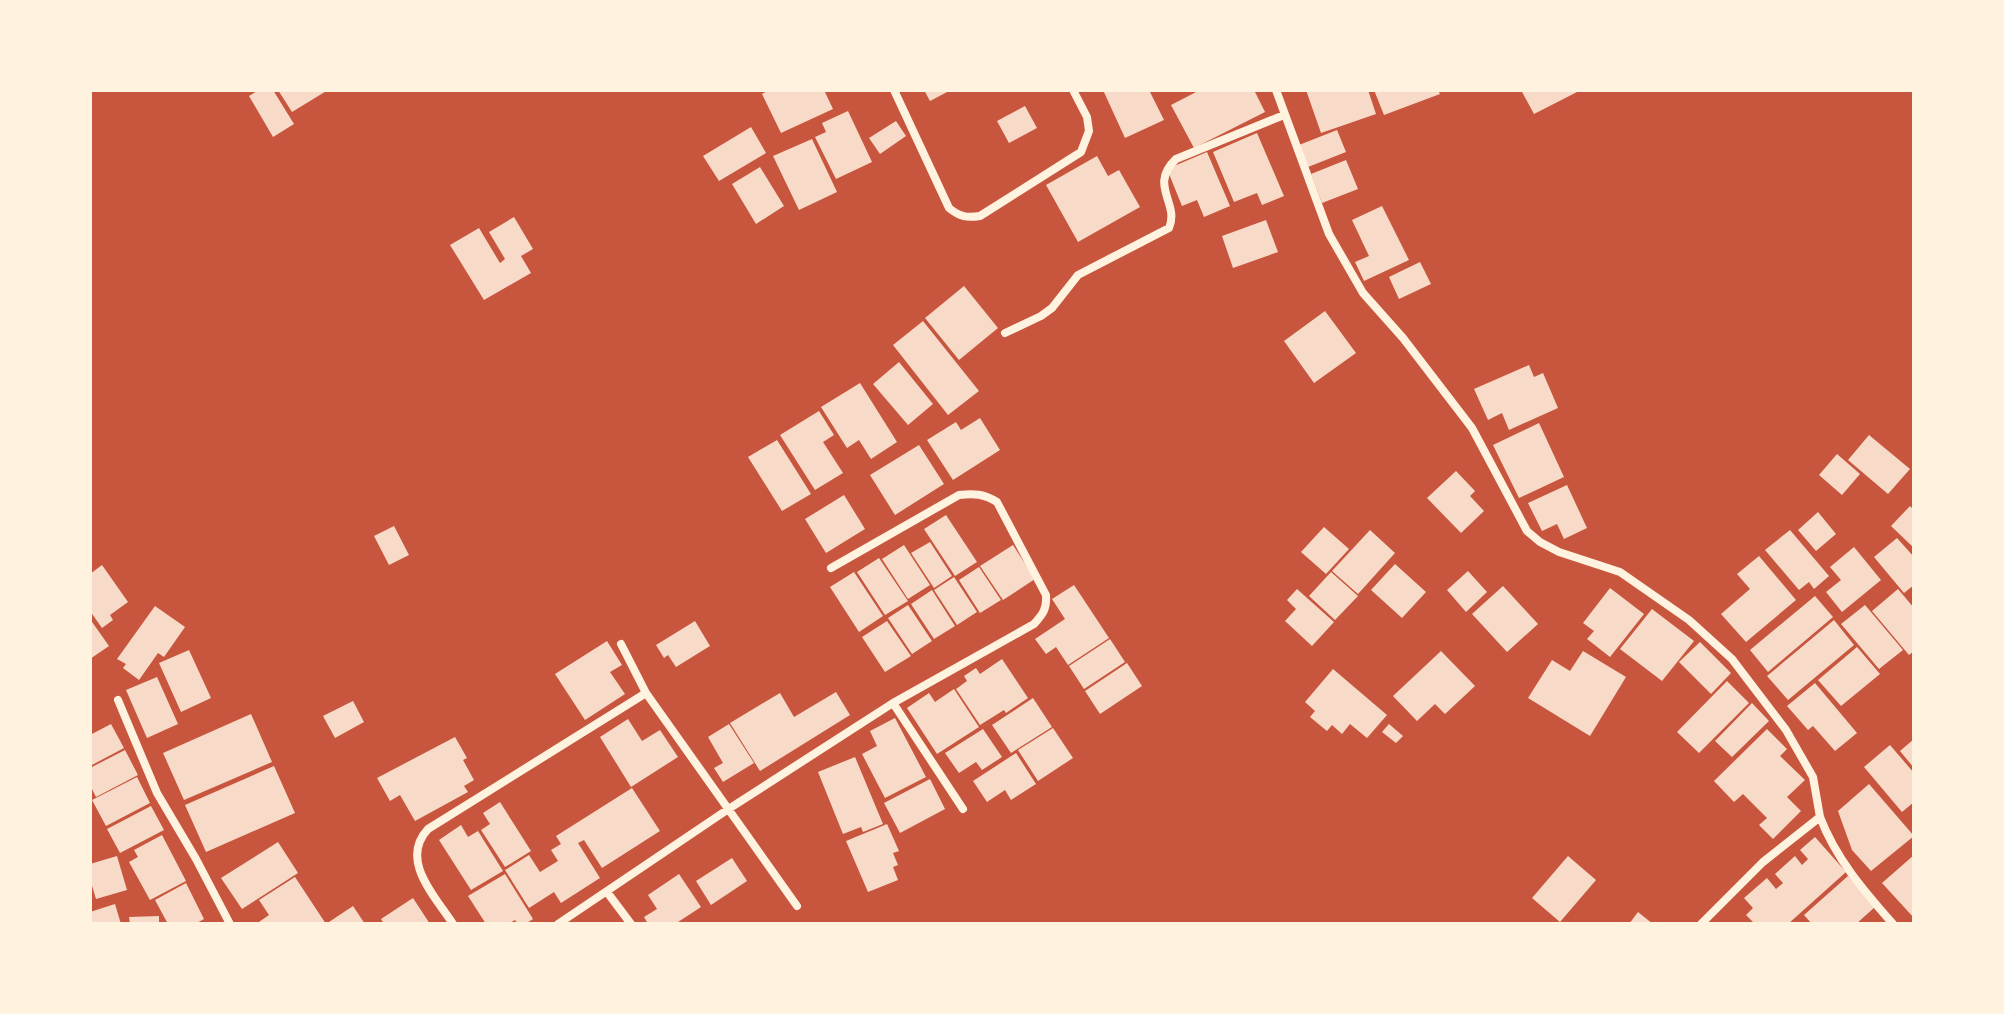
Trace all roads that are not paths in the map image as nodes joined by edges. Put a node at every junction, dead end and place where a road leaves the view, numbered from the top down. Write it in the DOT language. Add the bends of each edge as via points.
graph roads {
  1 [pos="894,90"];
  2 [pos="1073,90"];
  3 [pos="1276,90"];
  4 [pos="1284,115"];
  5 [pos="1005,333"];
  6 [pos="831,568"];
  7 [pos="621,644"];
  8 [pos="646,693"];
  9 [pos="118,700"];
  10 [pos="893,703"];
  11 [pos="963,809"];
  12 [pos="727,810"];
  13 [pos="1820,817"];
  14 [pos="607,892"];
  15 [pos="797,906"];
  16 [pos="230,924"];
  17 [pos="453,924"];
  18 [pos="558,924"];
  19 [pos="631,924"];
  20 [pos="1701,924"];
  21 [pos="1893,924"];
  1 -- 2 [label="street" via="949,208 968,218 980,216 1081,152 1089,131"];
  3 -- 4 [label="street"];
  4 -- 5 [label="street" via="1176,159 1166,168 1163,181 1169,228 1078,275 1052,308"];
  4 -- 13 [label="street" via="1329,234 1363,293 1472,428 1527,531 1559,552 1620,572 1689,620 1732,659 1786,730 1813,777"];
  6 -- 10 [label="street" via="959,495 973,493 997,502 1046,595 1044,613 1034,624"];
  7 -- 8 [label="street"];
  8 -- 12 [label="street"];
  8 -- 17 [label="street" via="419,839 416,860"];
  9 -- 16 [label="street" via="157,793"];
  10 -- 11 [label="street"];
  10 -- 12 [label="street"];
  12 -- 14 [label="street"];
  12 -- 15 [label="street"];
  13 -- 20 [label="street" via="1763,862"];
  13 -- 21 [label="street" via="1856,883"];
  14 -- 18 [label="street"];
  14 -- 19 [label="street"];
}
